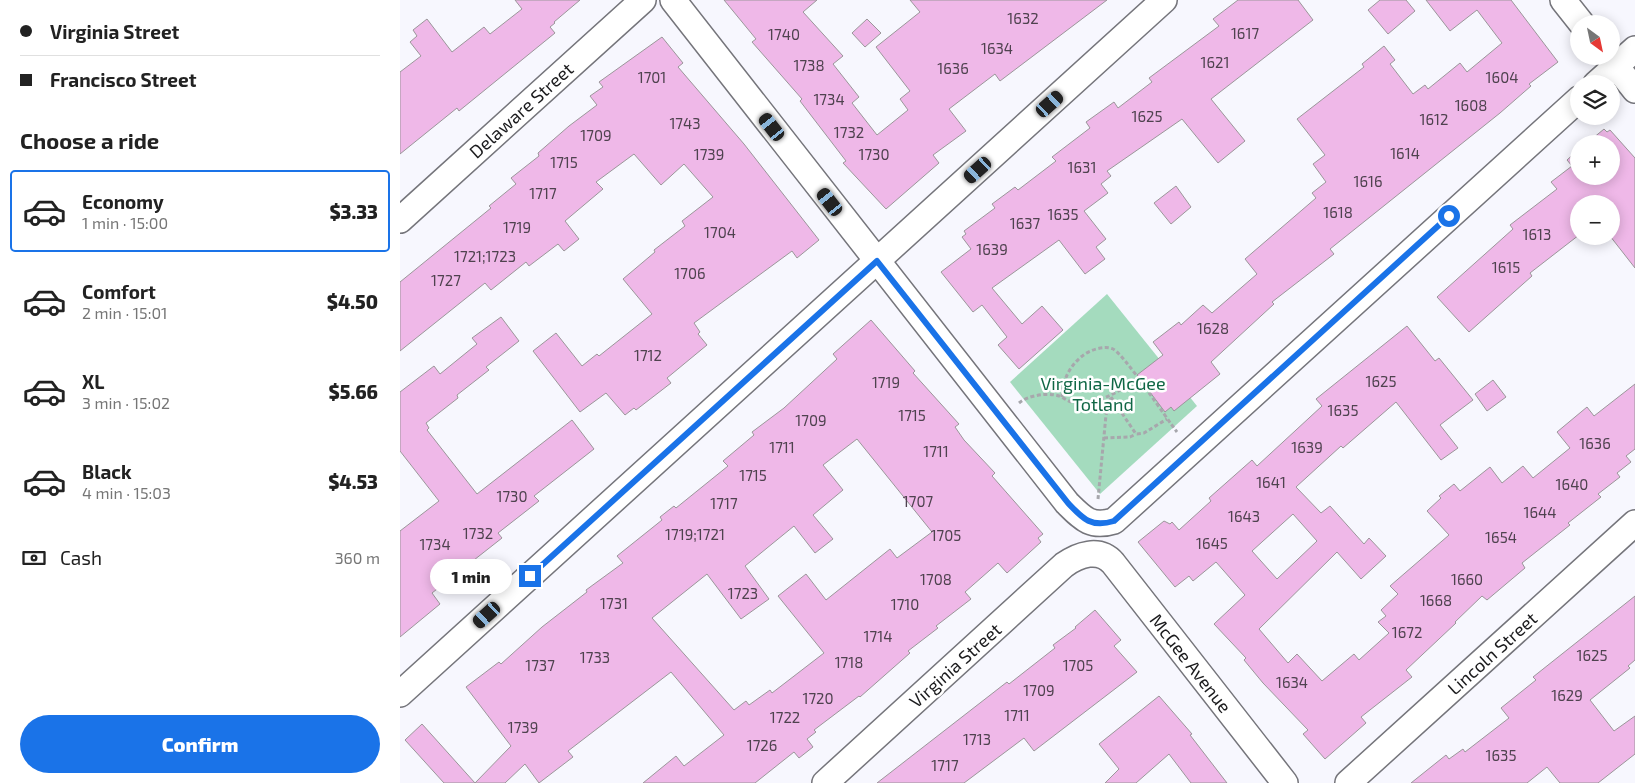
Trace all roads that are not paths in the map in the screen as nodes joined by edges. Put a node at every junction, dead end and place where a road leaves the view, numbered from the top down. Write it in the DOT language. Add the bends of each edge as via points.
graph roads {
  1 [pos="643,0"];
  2 [pos="673,0"];
  3 [pos="1164,0"];
  4 [pos="1563,0"];
  5 [pos="1575,15"];
  6 [pos="1635,49"];
  7 [pos="1620,57"];
  8 [pos="1615,65"];
  9 [pos="1635,90"];
  10 [pos="1570,107"];
  11 [pos="400,220"];
  12 [pos="877,261"];
  13 [pos="1635,523"];
  14 [pos="1090,554"];
  15 [pos="400,694"];
  16 [pos="833,780"];
  17 [pos="1285,783"];
  18 [pos="1348,783"];
  1 -- 11 [label="street, Delaware Street"];
  2 -- 12 [label="street"];
  3 -- 12 [label="street"];
  4 -- 5 [label="street"];
  6 -- 7 [label="street"];
  8 -- 9 [label="street"];
  10 -- 12 [label="street" via="1114,521 1102,524 1093,524 1080,516 1068,503"];
  12 -- 15 [label="street"];
  13 -- 18 [label="street, Lincoln Street"];
  14 -- 16 [label="street, Virginia Street" via="1076,557 1064,565"];
  14 -- 17 [label="street, McGee Avenue" via="1113,563"];
}
